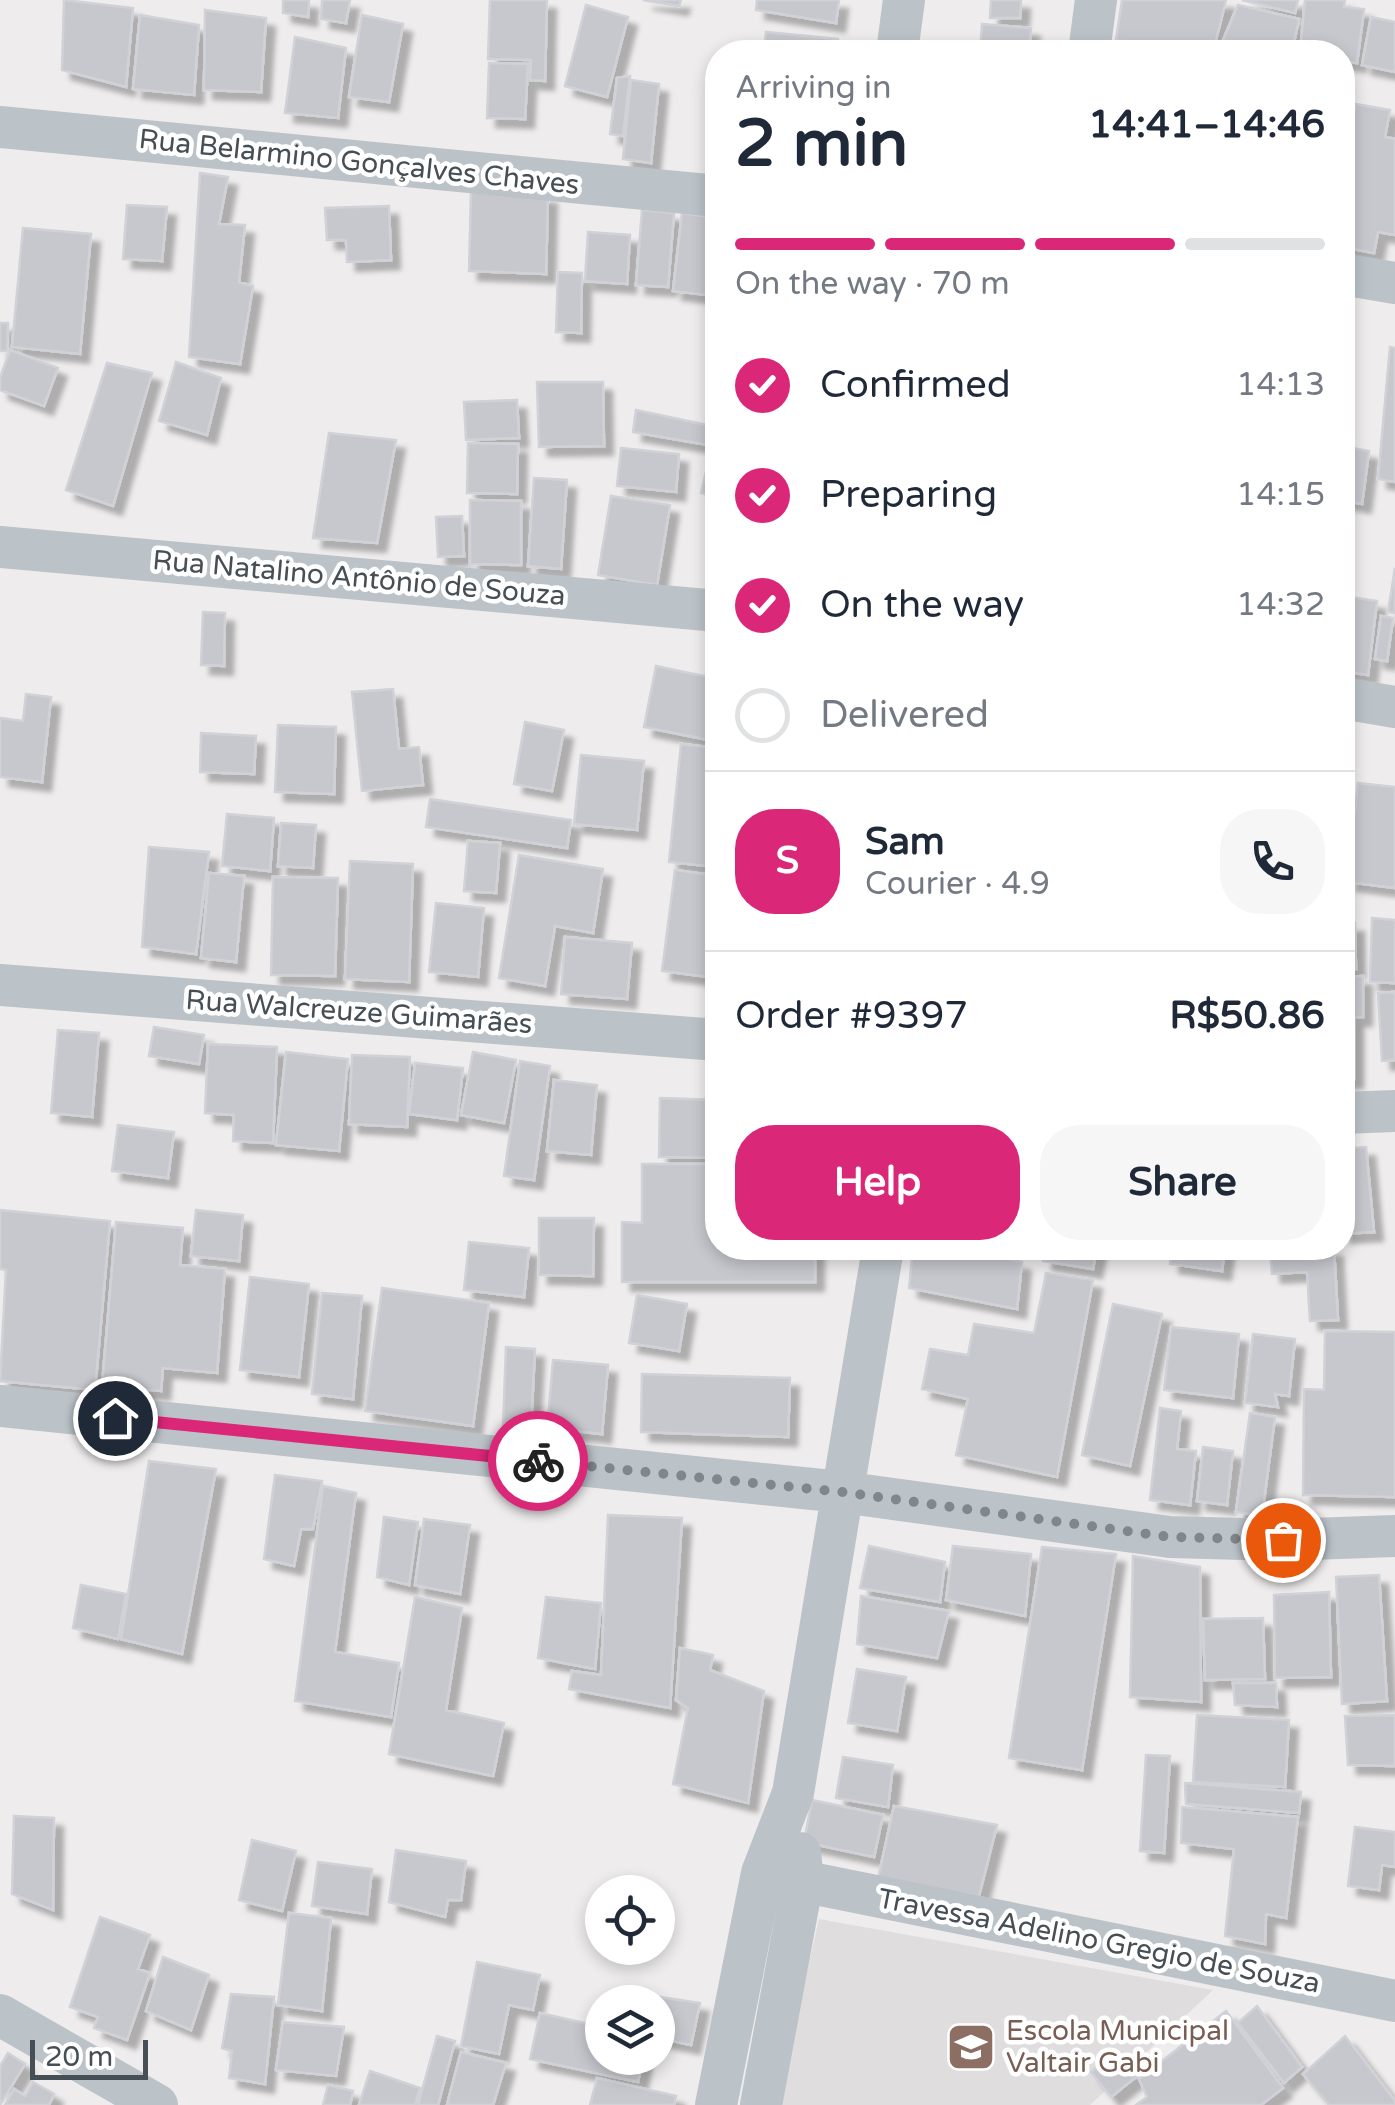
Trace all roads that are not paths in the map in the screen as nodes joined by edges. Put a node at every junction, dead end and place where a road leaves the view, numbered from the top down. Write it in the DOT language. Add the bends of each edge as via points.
graph roads {
  1 [pos="904,0"];
  2 [pos="1096,0"];
  3 [pos="899,40"];
  4 [pos="1091,40"];
  5 [pos="0,127"];
  6 [pos="705,195"];
  7 [pos="1355,276"];
  8 [pos="1395,283"];
  9 [pos="0,547"];
  10 [pos="705,610"];
  11 [pos="1355,700"];
  12 [pos="1395,707"];
  13 [pos="0,985"];
  14 [pos="705,1039"];
  15 [pos="1395,1111"];
  16 [pos="1355,1113"];
  17 [pos="881,1260"];
  18 [pos="0,1406"];
  19 [pos="842,1492"];
  20 [pos="1395,1536"];
  21 [pos="782,1877"];
  22 [pos="1395,2001"];
  23 [pos="0,2014"];
  24 [pos="157,2105"];
  25 [pos="716,2105"];
  26 [pos="761,2105"];
  1 -- 3 [label="street"];
  2 -- 4 [label="street"];
  5 -- 6 [label="street, Rua Belarmino Gonçalves Chaves"];
  7 -- 8 [label="street"];
  9 -- 10 [label="street, Rua Natalino Antônio de Souza"];
  11 -- 12 [label="street"];
  13 -- 14 [label="street, Rua Walcreuze Guimarães"];
  15 -- 16 [label="street"];
  17 -- 19 [label="street"];
  18 -- 19 [label="street"];
  19 -- 20 [label="street" via="1170,1537"];
  19 -- 21 [label="street"];
  21 -- 22 [label="street, Travessa Adelino Gregio de Souza"];
  21 -- 25 [label="street"];
  21 -- 26 [label="street"];
  23 -- 24 [label="street"];
}
